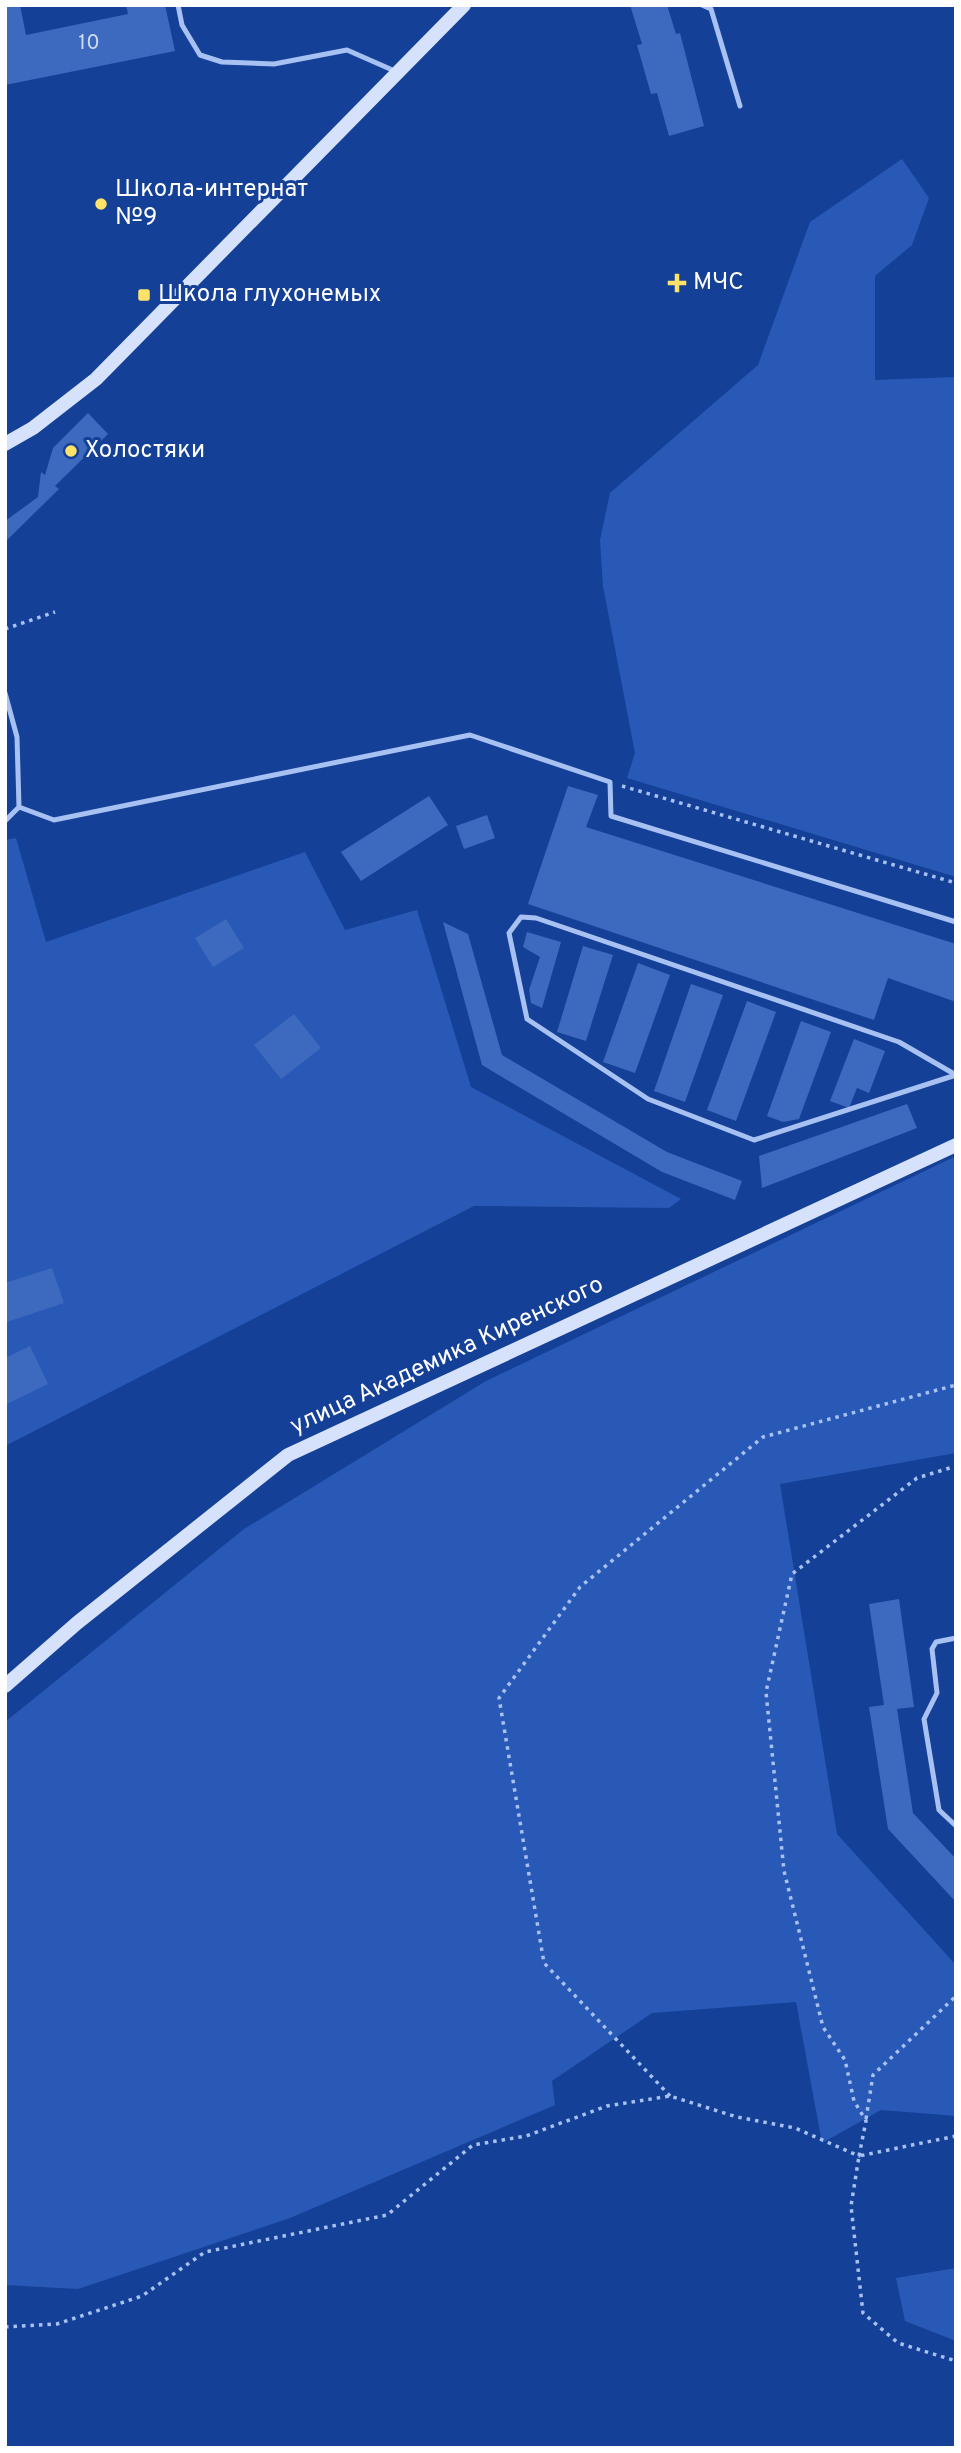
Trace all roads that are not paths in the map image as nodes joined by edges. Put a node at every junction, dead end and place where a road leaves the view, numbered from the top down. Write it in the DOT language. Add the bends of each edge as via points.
graph roads {
  1 [pos="178,5"];
  2 [pos="464,5"];
  3 [pos="702,5"];
  4 [pos="400,73"];
  5 [pos="740,106"];
  6 [pos="5,444"];
  7 [pos="5,693"];
  8 [pos="19,807"];
  9 [pos="5,821"];
  10 [pos="956,922"];
  11 [pos="956,1075"];
  12 [pos="956,1145"];
  13 [pos="956,1638"];
  14 [pos="5,1686"];
  15 [pos="956,1826"];
  1 -- 4 [label="lane" via="182,25 200,55 222,62 274,64 347,50"];
  2 -- 4 [label="main road"];
  3 -- 5 [label="lane" via="711,9"];
  4 -- 6 [label="main road" via="96,379"];
  7 -- 8 [label="lane" via="17,737"];
  8 -- 9 [label="lane"];
  8 -- 10 [label="lane" via="54,820 470,735 610,782 611,817"];
  11 -- 11 [label="lane" via="899,1042 536,918 521,917 509,933 527,1018 648,1099 754,1140"];
  12 -- 14 [label="main road, улица Академика Киренского" via="288,1455"];
  13 -- 15 [label="lane" via="936,1642 932,1649 937,1693 924,1719 939,1810"];
}
